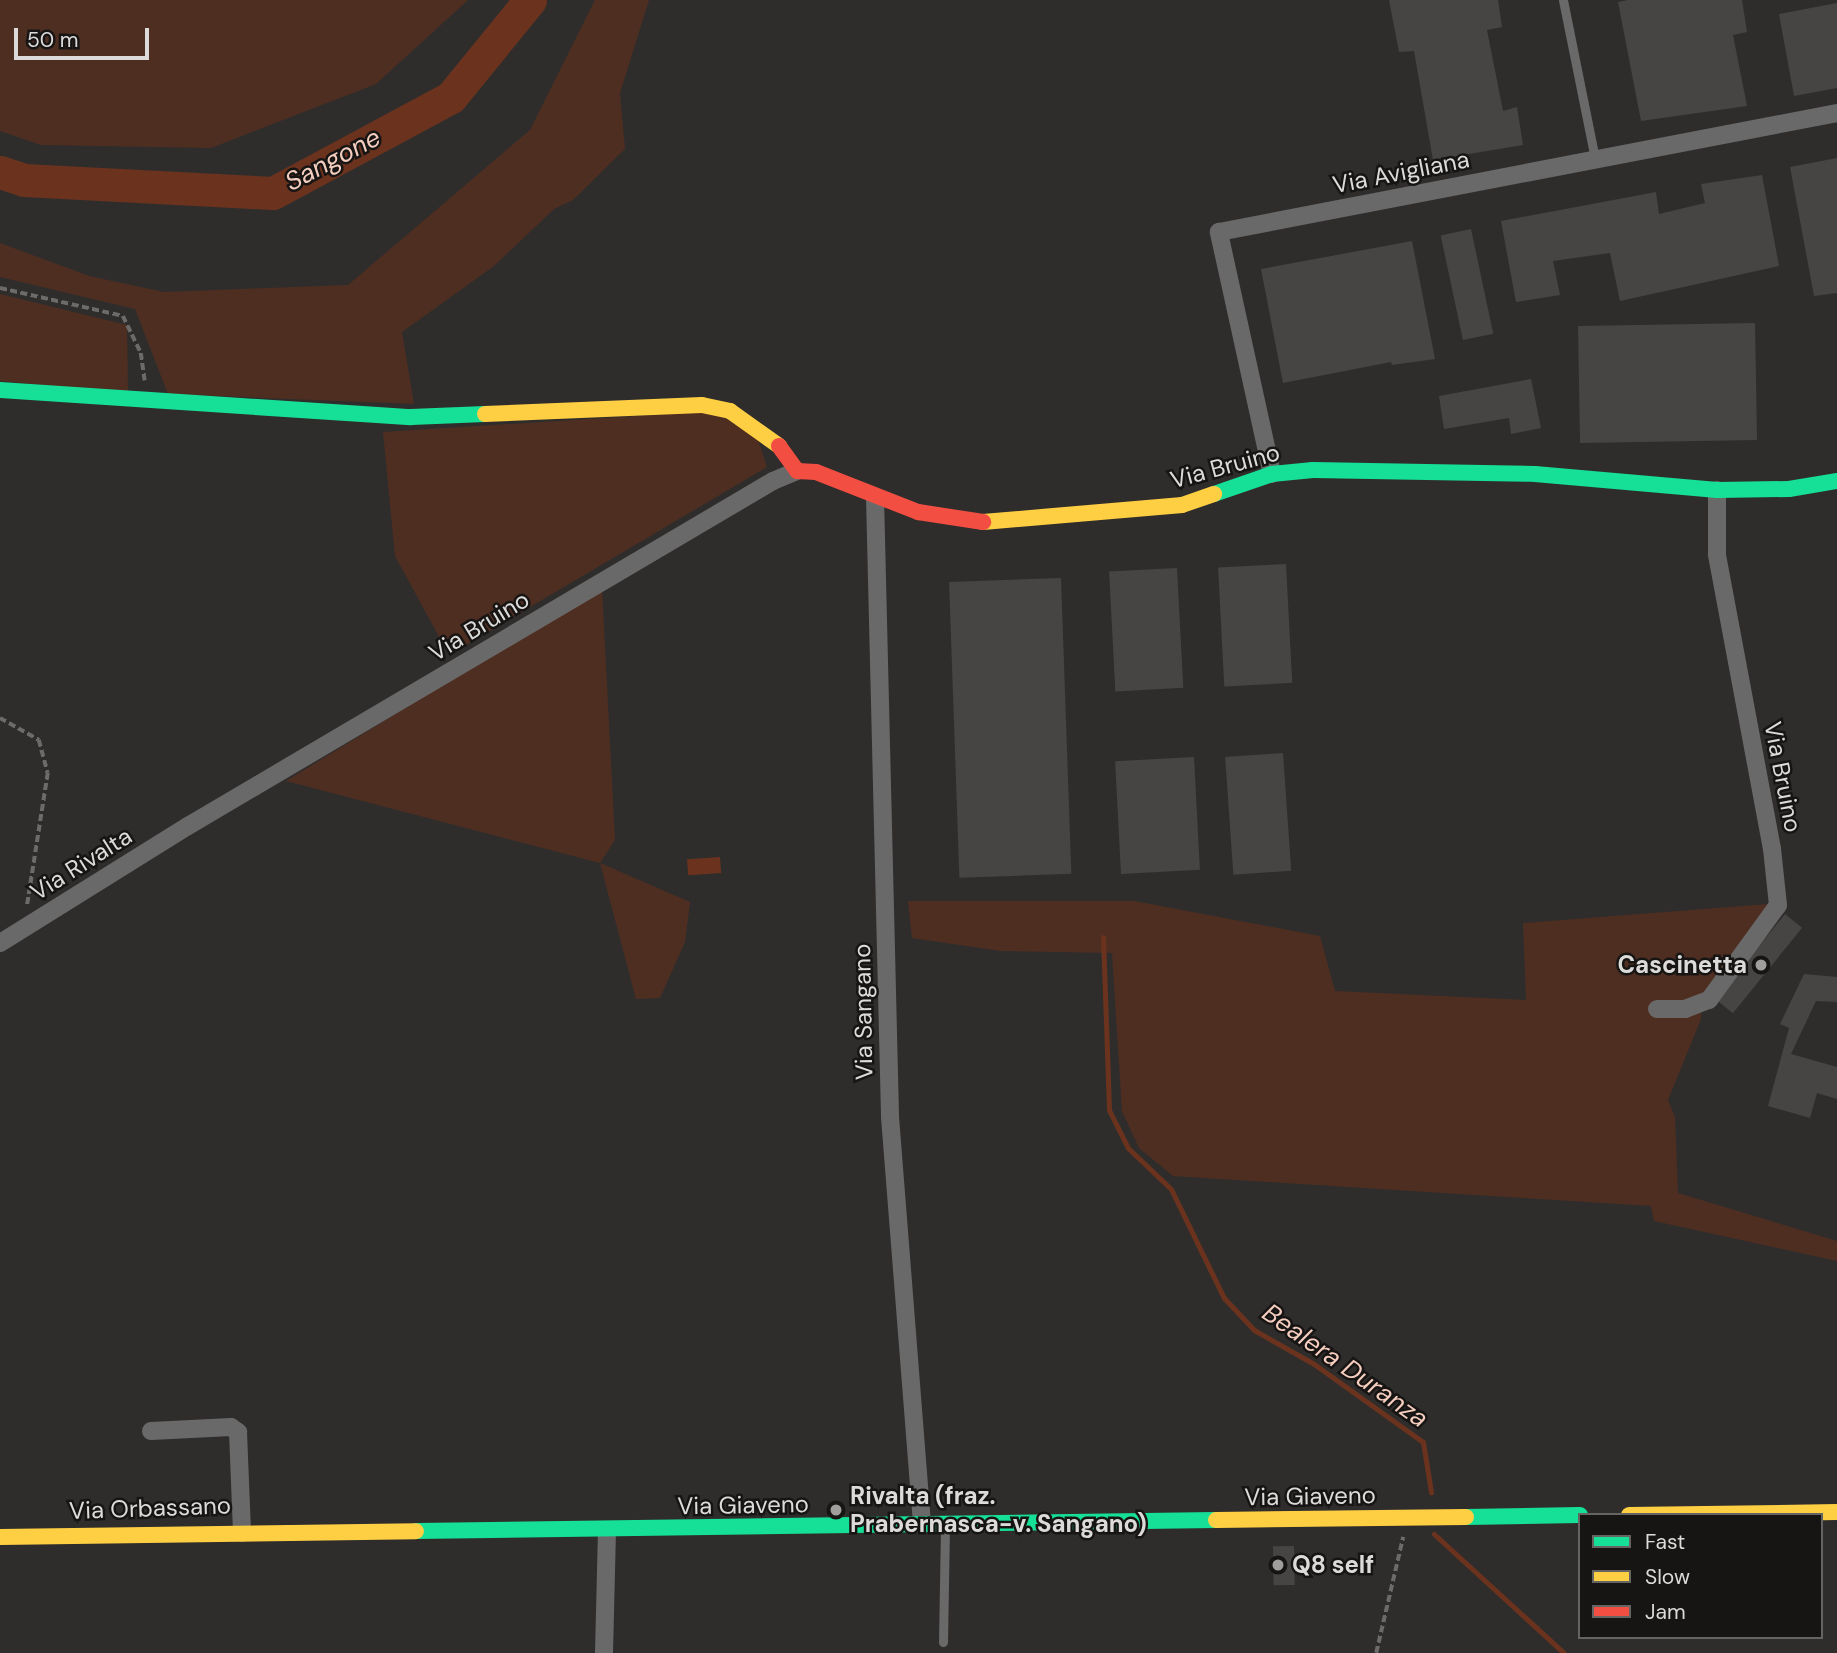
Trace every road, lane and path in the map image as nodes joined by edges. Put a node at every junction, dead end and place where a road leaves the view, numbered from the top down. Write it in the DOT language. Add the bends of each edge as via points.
graph roads {
  1 [pos="1563,0"];
  2 [pos="1837,113"];
  3 [pos="1595,159"];
  4 [pos="0,288"];
  5 [pos="155,383"];
  6 [pos="0,390"];
  7 [pos="797,471"];
  8 [pos="1272,474"];
  9 [pos="1837,481"];
  10 [pos="1717,489"];
  11 [pos="875,498"];
  12 [pos="0,718"];
  13 [pos="188,826"];
  14 [pos="23,929"];
  15 [pos="0,943"];
  16 [pos="1657,1009"];
  17 [pos="151,1430"];
  18 [pos="1837,1512"];
  19 [pos="1768,1513"];
  20 [pos="1578,1516"];
  21 [pos="1407,1518"];
  22 [pos="945,1524"];
  23 [pos="922,1525"];
  24 [pos="607,1530"];
  25 [pos="242,1534"];
  26 [pos="0,1537"];
  27 [pos="943,1642"];
  28 [pos="604,1653"];
  29 [pos="1376,1653"];
  1 -- 3 [label="lane"];
  2 -- 3 [label="street, Via Avigliana"];
  3 -- 8 [label="street, Via Avigliana" via="1219,232"];
  4 -- 5 [label="path" via="123,316 141,353 145,383"];
  6 -- 7 [label="street" via="157,404 411,417 702,405 730,411 761,431 789,455"];
  7 -- 11 [label="street, Via Bruino" via="816,471"];
  7 -- 13 [label="street, Via Bruino"];
  8 -- 10 [label="street, Via Bruino" via="1312,470 1535,474"];
  8 -- 11 [label="street, Via Bruino" via="1182,505 1016,522 952,520"];
  9 -- 10 [label="street, Via Bruino" via="1789,489"];
  10 -- 16 [label="street, Via Bruino" via="1717,554 1772,849 1778,905 1709,1000 1685,1009"];
  11 -- 23 [label="street, Via Sangano" via="890,1117"];
  12 -- 14 [label="path" via="39,740 48,773"];
  13 -- 14 [label="street, Via Rivalta"];
  14 -- 15 [label="street, Via Rivalta"];
  17 -- 25 [label="street, Via Orbassano" via="231,1427 238,1432"];
  18 -- 19 [label="street"];
  20 -- 21 [label="street, Via Giaveno"];
  21 -- 22 [label="street, Via Giaveno"];
  21 -- 29 [label="path"];
  22 -- 23 [label="street, Via Giaveno"];
  22 -- 27 [label="lane"];
  23 -- 24 [label="street, Via Giaveno"];
  24 -- 25 [label="street, Via Giaveno"];
  24 -- 28 [label="street"];
  25 -- 26 [label="street, Via Orbassano"];
}
